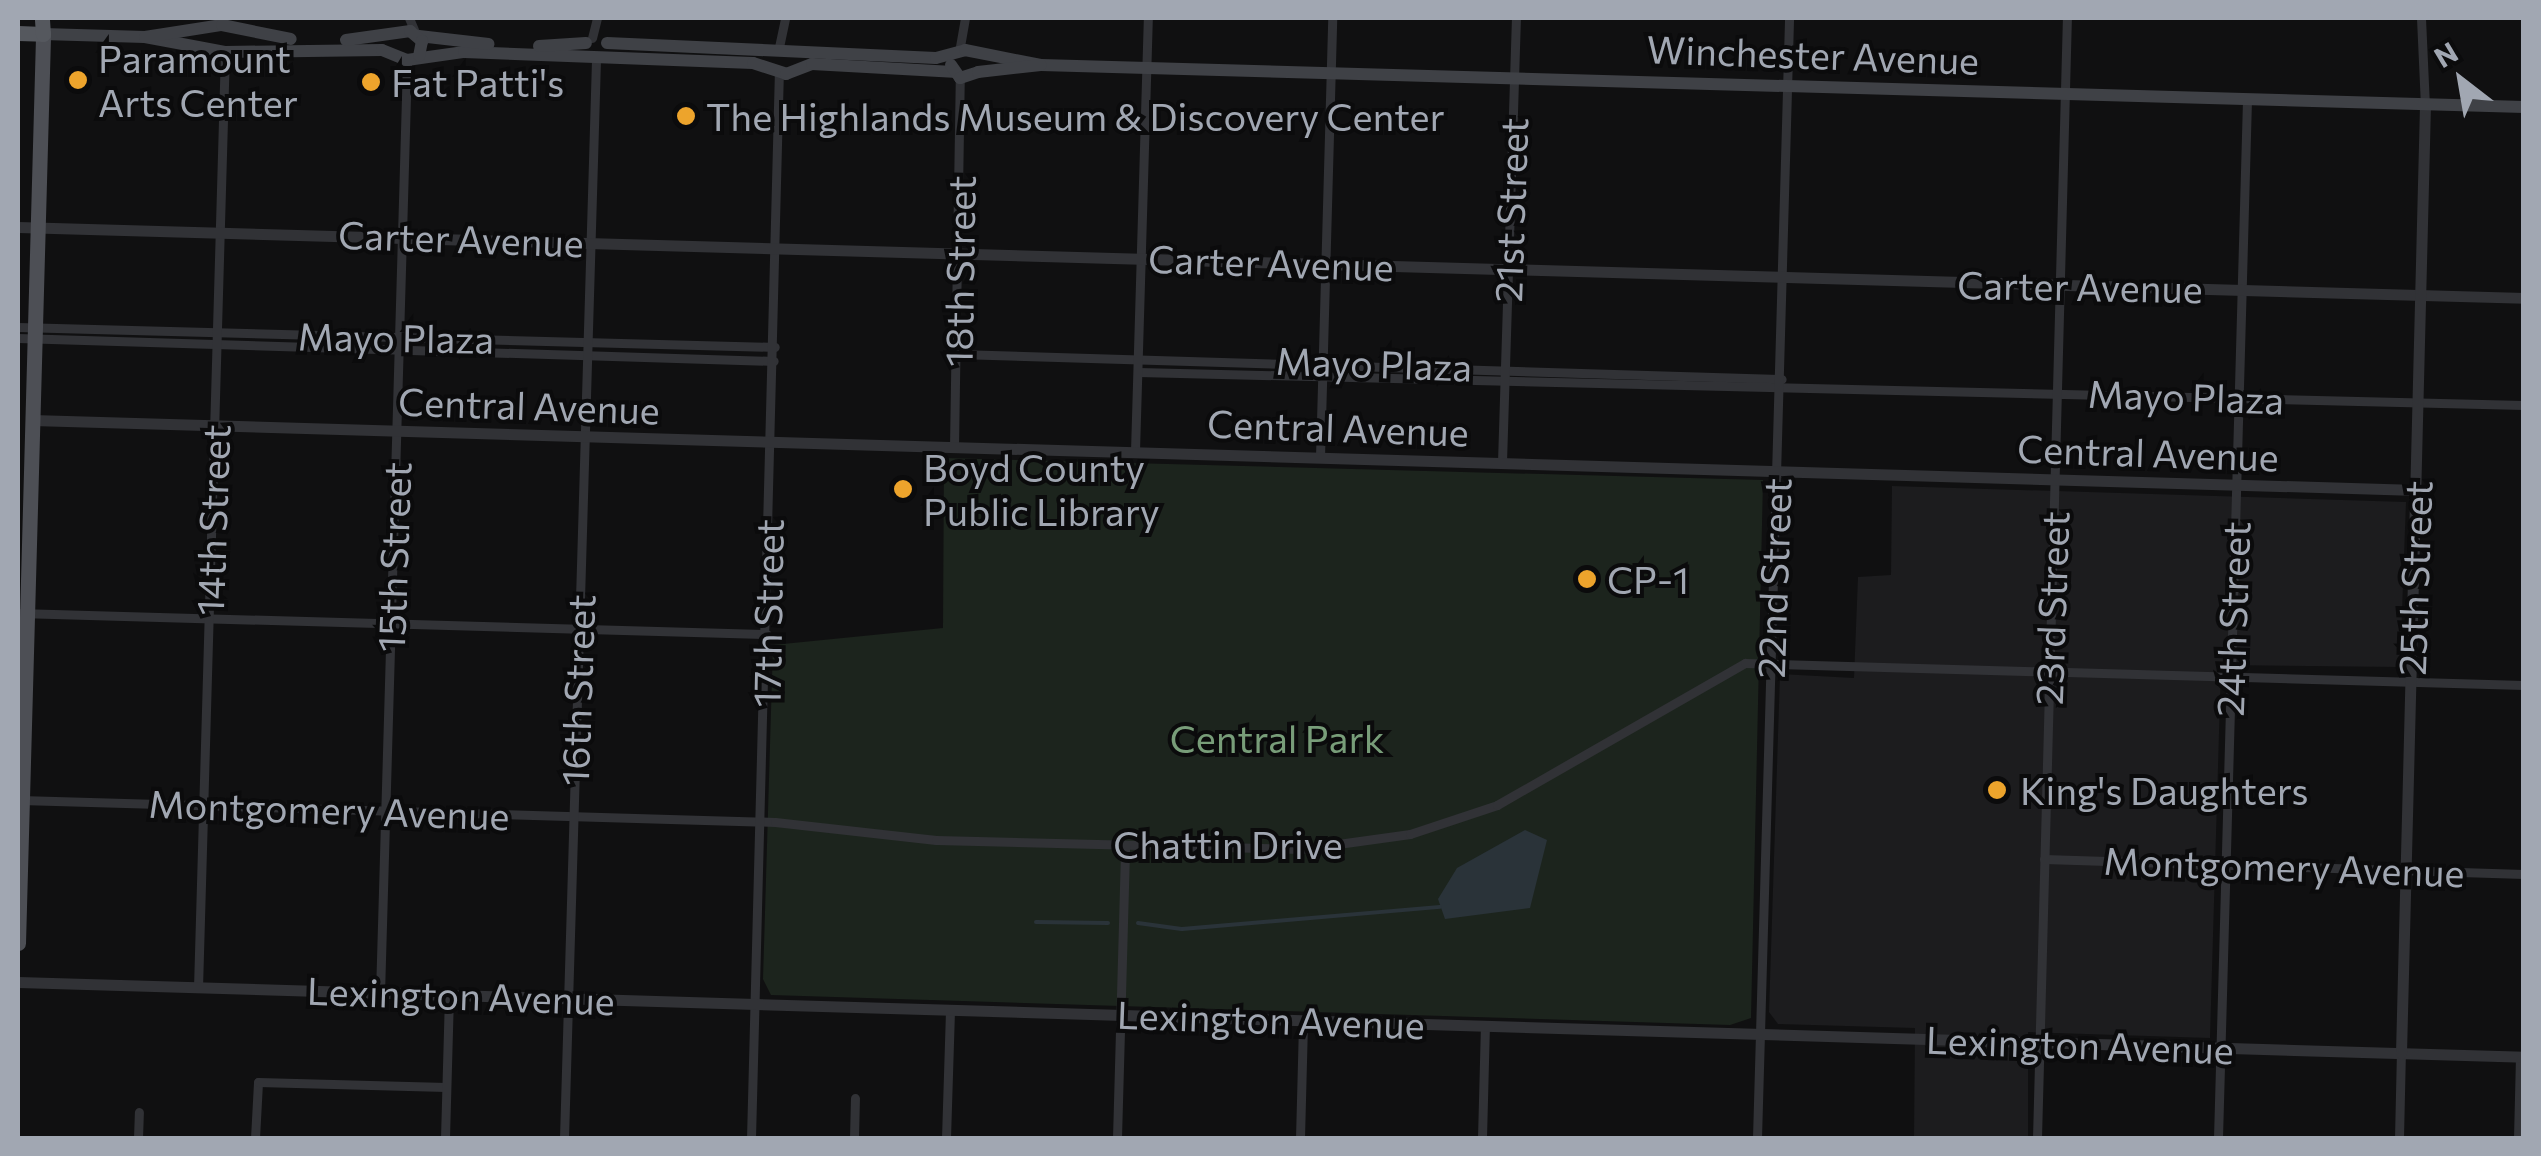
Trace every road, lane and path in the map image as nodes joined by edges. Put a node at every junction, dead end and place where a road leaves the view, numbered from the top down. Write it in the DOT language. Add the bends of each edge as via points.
graph roads {
  1 [pos="408,18"];
  2 [pos="785,18"];
  3 [pos="966,18"];
  4 [pos="1148,18"];
  5 [pos="1332,18"];
  6 [pos="1516,18"];
  7 [pos="1789,18"];
  8 [pos="2067,18"];
  9 [pos="2422,18"];
  10 [pos="225,25"];
  11 [pos="42,26"];
  12 [pos="18,33"];
  13 [pos="398,33"];
  14 [pos="417,34"];
  15 [pos="144,37"];
  16 [pos="596,43"];
  17 [pos="224,49"];
  18 [pos="785,56"];
  19 [pos="407,57"];
  20 [pos="965,65"];
  21 [pos="1147,67"];
  22 [pos="1330,73"];
  23 [pos="1513,78"];
  24 [pos="1787,86"];
  25 [pos="2065,94"];
  26 [pos="2247,100"];
  27 [pos="2426,104"];
  28 [pos="2524,107"];
  29 [pos="18,227"];
  30 [pos="38,228"];
  31 [pos="222,231"];
  32 [pos="404,236"];
  33 [pos="586,242"];
  34 [pos="778,248"];
  35 [pos="960,254"];
  36 [pos="1142,258"];
  37 [pos="1324,262"];
  38 [pos="1508,268"];
  39 [pos="1783,279"];
  40 [pos="2060,286"];
  41 [pos="2242,290"];
  42 [pos="2423,296"];
  43 [pos="2524,298"];
  44 [pos="26,332"];
  45 [pos="218,333"];
  46 [pos="400,337"];
  47 [pos="586,342"];
  48 [pos="217,344"];
  49 [pos="775,348"];
  50 [pos="400,351"];
  51 [pos="957,354"];
  52 [pos="586,357"];
  53 [pos="1138,357"];
  54 [pos="774,361"];
  55 [pos="1322,362"];
  56 [pos="1504,367"];
  57 [pos="1138,372"];
  58 [pos="1321,378"];
  59 [pos="1504,383"];
  60 [pos="1783,384"];
  61 [pos="2057,391"];
  62 [pos="2239,398"];
  63 [pos="2419,403"];
  64 [pos="2524,405"];
  65 [pos="25,420"];
  66 [pos="215,426"];
  67 [pos="397,431"];
  68 [pos="584,436"];
  69 [pos="771,442"];
  70 [pos="954,447"];
  71 [pos="1135,451"];
  72 [pos="1320,457"];
  73 [pos="1502,462"];
  74 [pos="1776,471"];
  75 [pos="2055,479"];
  76 [pos="2236,484"];
  77 [pos="2418,490"];
  78 [pos="22,613"];
  79 [pos="209,618"];
  80 [pos="391,624"];
  81 [pos="578,629"];
  82 [pos="767,634"];
  83 [pos="1770,663"];
  84 [pos="2049,671"];
  85 [pos="2230,677"];
  86 [pos="2411,682"];
  87 [pos="2524,685"];
  88 [pos="19,800"];
  89 [pos="202,806"];
  90 [pos="386,810"];
  91 [pos="573,816"];
  92 [pos="761,822"];
  93 [pos="1125,845"];
  94 [pos="2044,858"];
  95 [pos="2225,863"];
  96 [pos="2406,868"];
  97 [pos="2524,874"];
  98 [pos="18,944"];
  99 [pos="18,982"];
  100 [pos="198,988"];
  101 [pos="380,994"];
  102 [pos="450,996"];
  103 [pos="568,999"];
  104 [pos="756,1003"];
  105 [pos="950,1009"];
  106 [pos="1120,1015"];
  107 [pos="1303,1021"];
  108 [pos="1485,1026"];
  109 [pos="1759,1032"];
  110 [pos="2039,1042"];
  111 [pos="2220,1049"];
  112 [pos="2401,1053"];
  113 [pos="2522,1057"];
  114 [pos="446,1087"];
  115 [pos="855,1098"];
  116 [pos="2521,1105"];
  117 [pos="140,1112"];
  118 [pos="138,1138"];
  119 [pos="256,1138"];
  120 [pos="445,1138"];
  121 [pos="564,1138"];
  122 [pos="751,1138"];
  123 [pos="854,1138"];
  124 [pos="946,1138"];
  125 [pos="1117,1138"];
  126 [pos="1300,1138"];
  127 [pos="1482,1138"];
  128 [pos="1757,1138"];
  129 [pos="2037,1138"];
  130 [pos="2218,1138"];
  131 [pos="2399,1138"];
  132 [pos="2520,1138"];
  1 -- 13 [label="street"];
  1 -- 14 [label="street"];
  2 -- 18 [label="street, 17th Street"];
  3 -- 20 [label="street, 18th Street"];
  4 -- 21 [label="street"];
  5 -- 22 [label="street"];
  6 -- 23 [label="street, 21st Street"];
  7 -- 24 [label="street, 22nd Street"];
  8 -- 25 [label="street, 23rd Street"];
  9 -- 27 [label="street, 25th Street"];
  10 -- 13 [label="main road, Winchester Avenue" via="324,40"];
  10 -- 15 [label="main road, Winchester Avenue"];
  10 -- 17 [label="main road"];
  10 -- 17 [label="main road"];
  11 -- 12 [label="highway, Winchester Avenue"];
  11 -- 15 [label="main road, Winchester Avenue"];
  11 -- 30 [label="main road"];
  13 -- 14 [label="main road, Winchester Avenue"];
  13 -- 19 [label="main road"];
  14 -- 16 [label="main road, Winchester Avenue"];
  14 -- 19 [label="main road"];
  15 -- 17 [label="main road, Winchester Avenue"];
  16 -- 18 [label="main road, Winchester Avenue"];
  16 -- 19 [label="main road, Winchester Avenue"];
  16 -- 33 [label="street, 16th Street"];
  17 -- 19 [label="main road, Winchester Avenue"];
  17 -- 31 [label="street, 14th Street"];
  18 -- 20 [label="main road, Winchester Avenue"];
  18 -- 34 [label="street, 17th Street"];
  19 -- 32 [label="street, 15th Street"];
  20 -- 21 [label="main road, Winchester Avenue"];
  20 -- 35 [label="street, 18th Street"];
  21 -- 22 [label="main road, Winchester Avenue"];
  21 -- 36 [label="street"];
  22 -- 23 [label="main road, Winchester Avenue"];
  22 -- 37 [label="street"];
  23 -- 24 [label="main road, Winchester Avenue"];
  23 -- 38 [label="street, 21st Street"];
  24 -- 25 [label="main road, Winchester Avenue"];
  24 -- 39 [label="street, 22nd Street"];
  25 -- 26 [label="main road, Winchester Avenue"];
  25 -- 40 [label="street, 23rd Street"];
  26 -- 27 [label="main road, Winchester Avenue"];
  26 -- 41 [label="street, 24th Street"];
  27 -- 28 [label="main road, Winchester Avenue"];
  27 -- 42 [label="street, 25th Street"];
  29 -- 30 [label="street, Carter Avenue"];
  30 -- 31 [label="street, Carter Avenue"];
  30 -- 44 [label="main road"];
  31 -- 32 [label="street, Carter Avenue"];
  31 -- 45 [label="street, 14th Street"];
  32 -- 33 [label="street, Carter Avenue"];
  32 -- 46 [label="street, 15th Street"];
  33 -- 34 [label="street, Carter Avenue"];
  33 -- 47 [label="street, 16th Street"];
  34 -- 35 [label="street, Carter Avenue"];
  34 -- 49 [label="street, 17th Street"];
  35 -- 36 [label="street, Carter Avenue"];
  35 -- 51 [label="street, 18th Street"];
  36 -- 37 [label="street, Carter Avenue"];
  36 -- 53 [label="street"];
  37 -- 38 [label="street, Carter Avenue"];
  37 -- 55 [label="street"];
  38 -- 39 [label="street, Carter Avenue"];
  38 -- 56 [label="street, 21st Street"];
  39 -- 40 [label="street, Carter Avenue"];
  39 -- 60 [label="street, 22nd Street"];
  40 -- 41 [label="street, Carter Avenue"];
  40 -- 61 [label="street, 23rd Street"];
  41 -- 42 [label="street, Carter Avenue"];
  41 -- 62 [label="street, 24th Street"];
  42 -- 43 [label="street, Carter Avenue"];
  42 -- 63 [label="street, 25th Street"];
  44 -- 45 [label="street, Mayo Plaza"];
  44 -- 48 [label="street, Mayo Plaza"];
  44 -- 65 [label="main road"];
  45 -- 46 [label="street, Mayo Plaza"];
  45 -- 48 [label="street, 14th Street"];
  46 -- 47 [label="street, Mayo Plaza"];
  46 -- 50 [label="street, 15th Street"];
  47 -- 49 [label="street, Mayo Plaza"];
  47 -- 52 [label="street, 16th Street"];
  48 -- 50 [label="street, Mayo Plaza"];
  48 -- 66 [label="street, 14th Street"];
  49 -- 54 [label="street, 17th Street"];
  50 -- 52 [label="street, Mayo Plaza"];
  50 -- 67 [label="street, 15th Street"];
  51 -- 53 [label="street, Mayo Plaza"];
  51 -- 70 [label="street, 18th Street"];
  52 -- 54 [label="street, Mayo Plaza"];
  52 -- 68 [label="street, 16th Street"];
  53 -- 55 [label="street, Mayo Plaza"];
  53 -- 57 [label="street"];
  54 -- 69 [label="street, 17th Street"];
  55 -- 56 [label="street, Mayo Plaza"];
  55 -- 58 [label="street"];
  56 -- 59 [label="street, 21st Street"];
  56 -- 60 [label="street, Mayo Plaza"];
  57 -- 58 [label="street, Mayo Plaza"];
  57 -- 71 [label="street"];
  58 -- 59 [label="street, Mayo Plaza"];
  58 -- 72 [label="street"];
  59 -- 60 [label="street, Mayo Plaza"];
  59 -- 73 [label="street, 21st Street"];
  60 -- 61 [label="street, Mayo Plaza"];
  60 -- 74 [label="street, 22nd Street"];
  61 -- 62 [label="street, Mayo Plaza"];
  61 -- 75 [label="street, 23rd Street"];
  62 -- 63 [label="street, Mayo Plaza"];
  62 -- 76 [label="street, 24th Street"];
  63 -- 64 [label="street, Mayo Plaza"];
  63 -- 77 [label="street, 25th Street"];
  65 -- 66 [label="street, Central Avenue"];
  65 -- 78 [label="main road"];
  66 -- 67 [label="street, Central Avenue"];
  66 -- 79 [label="street, 14th Street"];
  67 -- 68 [label="street, Central Avenue"];
  67 -- 80 [label="street, 15th Street"];
  68 -- 69 [label="street, Central Avenue"];
  68 -- 81 [label="street, 16th Street"];
  69 -- 70 [label="street, Central Avenue"];
  69 -- 82 [label="street, 17th Street"];
  70 -- 71 [label="street, Central Avenue"];
  71 -- 72 [label="street, Central Avenue"];
  72 -- 73 [label="street, Central Avenue"];
  73 -- 74 [label="street, Central Avenue"];
  74 -- 75 [label="street, Central Avenue"];
  74 -- 83 [label="street, 22nd Street"];
  75 -- 76 [label="street, Central Avenue"];
  75 -- 84 [label="street, 23rd Street"];
  76 -- 77 [label="street, Central Avenue"];
  76 -- 85 [label="street, 24th Street"];
  77 -- 86 [label="street, 25th Street"];
  78 -- 79 [label="street"];
  78 -- 88 [label="main road"];
  79 -- 80 [label="street"];
  79 -- 89 [label="street, 14th Street"];
  80 -- 81 [label="street"];
  80 -- 90 [label="street, 15th Street"];
  81 -- 82 [label="street"];
  81 -- 91 [label="street, 16th Street"];
  82 -- 92 [label="street, 17th Street"];
  83 -- 84 [label="street, Chattin Drive"];
  83 -- 93 [label="street, Chattin Drive" via="1729,666 1566,771 1444,824 1302,849"];
  83 -- 109 [label="street, 22nd Street"];
  84 -- 85 [label="street, Chattin Drive"];
  84 -- 94 [label="street, 23rd Street"];
  85 -- 86 [label="street, Chattin Drive"];
  85 -- 95 [label="street, 24th Street"];
  86 -- 87 [label="street, Chattin Drive"];
  86 -- 96 [label="street, 25th Street"];
  88 -- 89 [label="street, Montgomery Avenue"];
  88 -- 98 [label="main road"];
  89 -- 90 [label="street, Montgomery Avenue"];
  89 -- 100 [label="street, 14th Street"];
  90 -- 91 [label="street, Montgomery Avenue"];
  90 -- 101 [label="street, 15th Street"];
  91 -- 92 [label="street, Montgomery Avenue"];
  91 -- 103 [label="street, 16th Street"];
  92 -- 93 [label="street, Chattin Drive"];
  92 -- 104 [label="street, 17th Street"];
  93 -- 106 [label="street"];
  94 -- 95 [label="street, Montgomery Avenue"];
  94 -- 110 [label="street, 23rd Street"];
  95 -- 96 [label="street, Montgomery Avenue"];
  95 -- 111 [label="street, 24th Street"];
  96 -- 97 [label="street, Montgomery Avenue"];
  96 -- 112 [label="street, 25th Street"];
  99 -- 100 [label="street, Lexington Avenue"];
  100 -- 101 [label="street, Lexington Avenue"];
  101 -- 102 [label="street, Lexington Avenue"];
  102 -- 103 [label="street, Lexington Avenue"];
  102 -- 114 [label="street"];
  103 -- 104 [label="street, Lexington Avenue"];
  103 -- 121 [label="street, 16th Street"];
  104 -- 105 [label="street, Lexington Avenue"];
  104 -- 122 [label="street, 17th Street"];
  105 -- 106 [label="street, Lexington Avenue"];
  105 -- 124 [label="street"];
  106 -- 107 [label="street, Lexington Avenue"];
  106 -- 125 [label="street"];
  107 -- 108 [label="street, Lexington Avenue"];
  107 -- 126 [label="street"];
  108 -- 109 [label="street, Lexington Avenue"];
  108 -- 127 [label="street"];
  109 -- 110 [label="street, Lexington Avenue"];
  109 -- 128 [label="street, 22nd Street"];
  110 -- 111 [label="street, Lexington Avenue"];
  110 -- 129 [label="street, 23rd Street"];
  111 -- 112 [label="street, Lexington Avenue"];
  111 -- 130 [label="street, 24th Street"];
  112 -- 113 [label="street, Lexington Avenue"];
  112 -- 131 [label="street, 25th Street"];
  113 -- 116 [label="street"];
  114 -- 119 [label="street" via="258,1082"];
  114 -- 120 [label="street"];
  115 -- 123 [label="street"];
  116 -- 132 [label="street"];
  117 -- 118 [label="street"];
}
